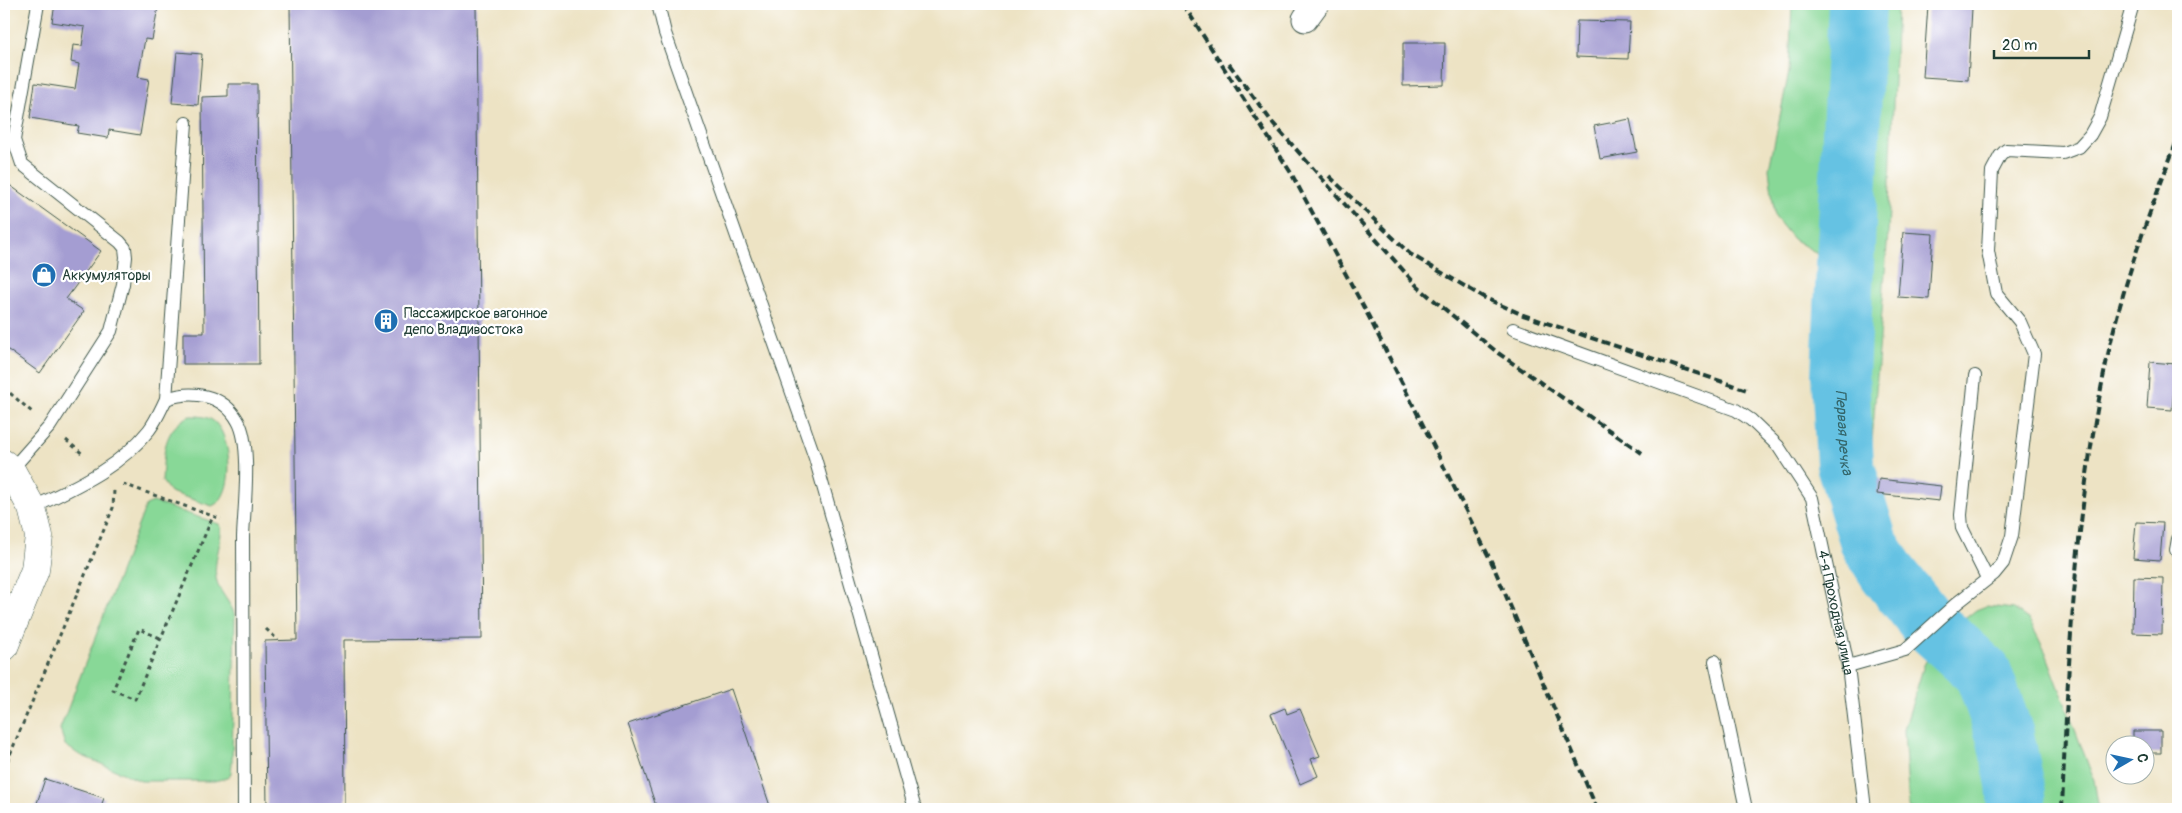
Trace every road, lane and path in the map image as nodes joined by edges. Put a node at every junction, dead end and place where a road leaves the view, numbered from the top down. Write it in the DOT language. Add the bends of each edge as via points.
graph roads {
  1 [pos="38,4"];
  2 [pos="658,4"];
  3 [pos="2133,4"];
  4 [pos="186,123"];
  5 [pos="1513,329"];
  6 [pos="1975,376"];
  7 [pos="166,399"];
  8 [pos="7,467"];
  9 [pos="123,484"];
  10 [pos="32,508"];
  11 [pos="213,516"];
  12 [pos="227,521"];
  13 [pos="1987,578"];
  14 [pos="160,638"];
  15 [pos="4,648"];
  16 [pos="1715,661"];
  17 [pos="1848,666"];
  18 [pos="244,809"];
  19 [pos="915,809"];
  20 [pos="1746,809"];
  21 [pos="1865,809"];
  1 -- 8 [label="lane" via="14,140 18,154 22,164 40,180 120,242 126,257 111,331 50,426"];
  2 -- 19 [label="lane" via="665,33 815,458"];
  3 -- 13 [label="lane" via="2100,117 2090,135 2079,147 2063,153 2006,150 1992,171 1988,251 1996,293 2020,322 2034,354 2012,536 2003,563"];
  4 -- 7 [label="lane"];
  5 -- 17 [label="lane, 4-я Проходная улица" via="1736,410 1778,446 1812,498"];
  6 -- 13 [label="lane" via="1961,515 1962,528"];
  7 -- 10 [label="lane" via="150,428 132,450 104,472"];
  7 -- 18 [label="lane" via="179,394 197,394 220,401 239,421 246,448"];
  8 -- 10 [label="main road"];
  9 -- 11 [label="path"];
  10 -- 15 [label="main road" via="39,536 35,570"];
  11 -- 12 [label="path"];
  11 -- 14 [label="path"];
  13 -- 17 [label="lane" via="1905,650"];
  14 -- 14 [label="path" via="138,629 113,690 135,699"];
  16 -- 20 [label="lane"];
  17 -- 21 [label="lane, 4-я Проходная улица"];
}
